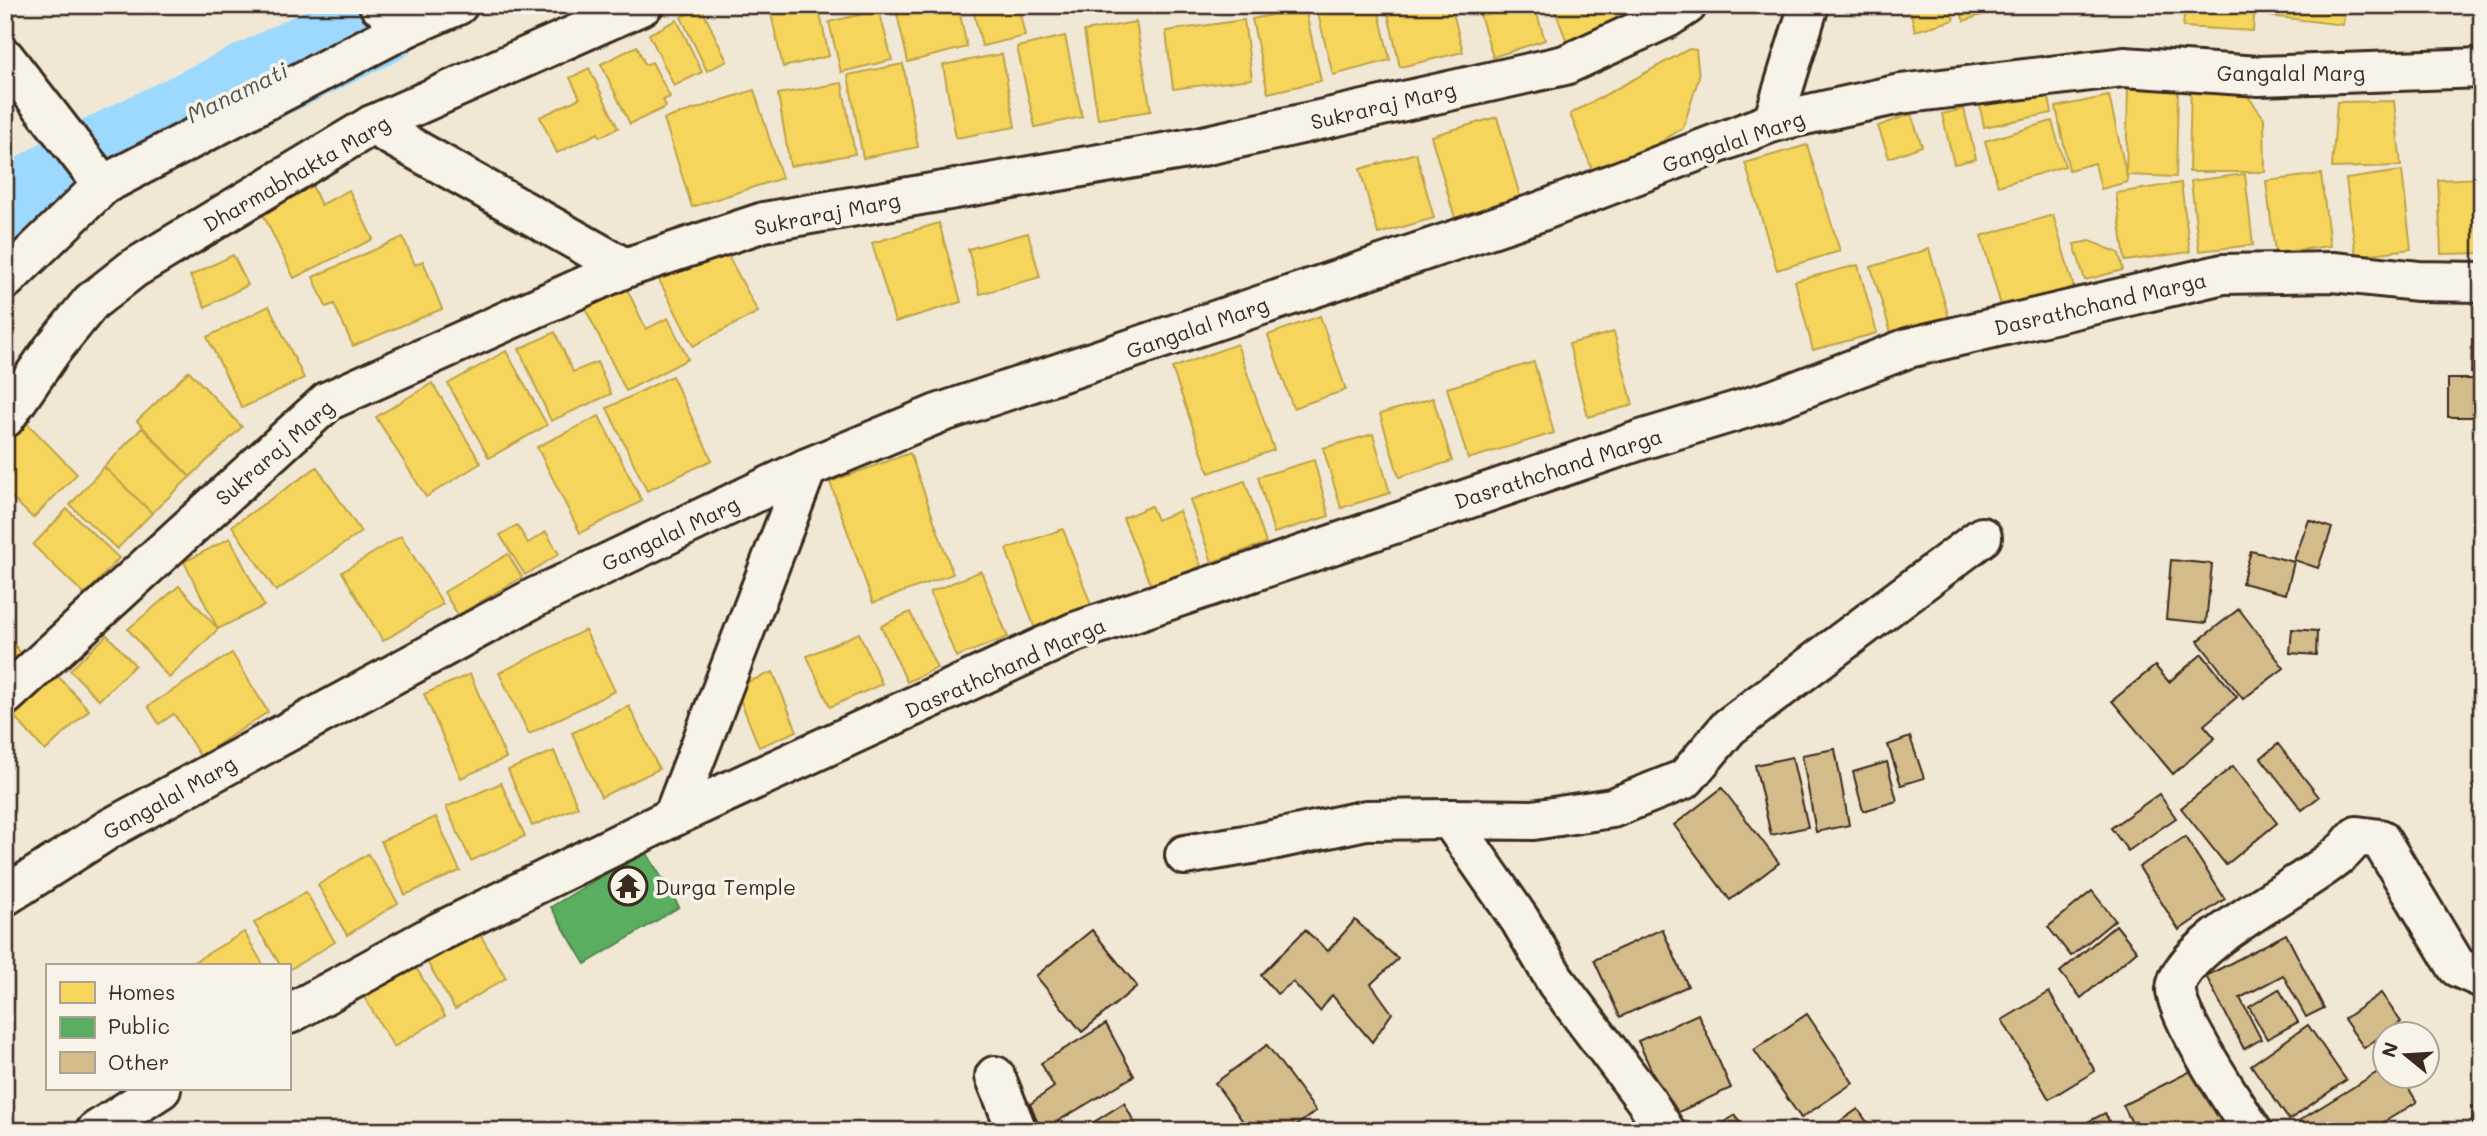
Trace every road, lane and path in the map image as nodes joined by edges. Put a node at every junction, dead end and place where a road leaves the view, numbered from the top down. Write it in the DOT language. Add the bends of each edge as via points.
graph roads {
  1 [pos="379,5"];
  2 [pos="458,5"];
  3 [pos="643,5"];
  4 [pos="1686,5"];
  5 [pos="1809,5"];
  6 [pos="410,26"];
  7 [pos="5,58"];
  8 [pos="2482,68"];
  9 [pos="1773,122"];
  10 [pos="372,125"];
  11 [pos="103,185"];
  12 [pos="625,268"];
  13 [pos="5,280"];
  14 [pos="2482,282"];
  15 [pos="5,418"];
  16 [pos="807,468"];
  17 [pos="1982,537"];
  18 [pos="5,696"];
  19 [pos="673,817"];
  20 [pos="1450,819"];
  21 [pos="1185,855"];
  22 [pos="5,896"];
  23 [pos="2482,978"];
  24 [pos="290,1013"];
  25 [pos="995,1076"];
  26 [pos="159,1090"];
  27 [pos="96,1131"];
  28 [pos="1017,1131"];
  29 [pos="1664,1131"];
  30 [pos="2252,1131"];
  1 -- 6 [label="street"];
  2 -- 6 [label="street"];
  3 -- 10 [label="street, Dharmabhakta Marg"];
  4 -- 12 [label="street, Sukraraj Marg" via="1565,65 1198,147 764,222"];
  5 -- 9 [label="street"];
  6 -- 11 [label="street"];
  7 -- 11 [label="street"];
  8 -- 9 [label="street, Gangalal Marg" via="2259,76 2124,68 1900,94"];
  9 -- 16 [label="street, Gangalal Marg" via="1539,212 937,414"];
  10 -- 12 [label="street"];
  10 -- 15 [label="street, Dharmabhakta Marg" via="133,269 91,302"];
  11 -- 13 [label="street"];
  12 -- 18 [label="street, Sukraraj Marg" via="328,401"];
  14 -- 19 [label="street, Dasrathchand Marga" via="2333,272 2223,274 1908,348 1773,400 1641,439 1075,632"];
  16 -- 19 [label="street"];
  16 -- 22 [label="street, Gangalal Marg" via="534,598 109,829"];
  17 -- 20 [label="street" via="1729,727 1685,779 1612,808 1533,820"];
  19 -- 24 [label="street" via="439,932"];
  20 -- 21 [label="street" via="1366,820"];
  20 -- 29 [label="street" via="1557,983"];
  23 -- 30 [label="street" via="2457,967 2380,839 2357,835 2339,855 2218,935 2180,975 2176,991 2189,1025"];
  25 -- 28 [label="street"];
  26 -- 27 [label="street"];
}
